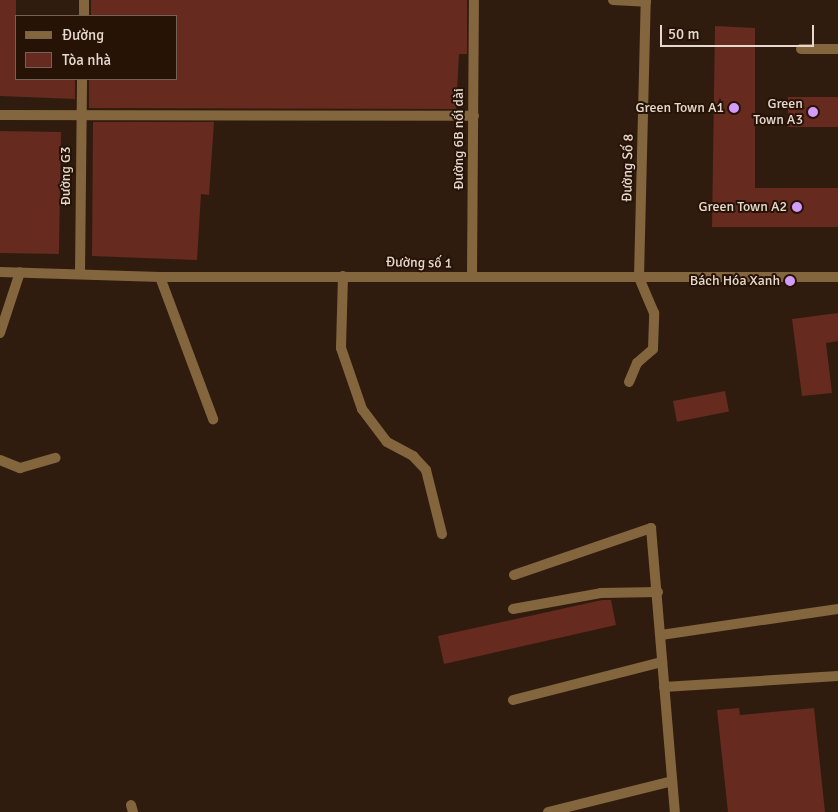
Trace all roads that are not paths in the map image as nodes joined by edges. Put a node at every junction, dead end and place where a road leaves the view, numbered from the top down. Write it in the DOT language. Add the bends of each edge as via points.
graph roads {
  1 [pos="84,0"];
  2 [pos="474,0"];
  3 [pos="613,0"];
  4 [pos="646,1"];
  5 [pos="84,15"];
  6 [pos="800,49"];
  7 [pos="838,49"];
  8 [pos="82,80"];
  9 [pos="0,115"];
  10 [pos="80,116"];
  11 [pos="474,116"];
  12 [pos="0,272"];
  13 [pos="20,272"];
  14 [pos="80,273"];
  15 [pos="343,276"];
  16 [pos="160,277"];
  17 [pos="639,277"];
  18 [pos="838,277"];
  19 [pos="472,278"];
  20 [pos="0,333"];
  21 [pos="629,382"];
  22 [pos="212,419"];
  23 [pos="56,458"];
  24 [pos="0,460"];
  25 [pos="442,534"];
  26 [pos="514,575"];
  27 [pos="658,592"];
  28 [pos="513,609"];
  29 [pos="838,609"];
  30 [pos="661,635"];
  31 [pos="662,662"];
  32 [pos="838,676"];
  33 [pos="664,687"];
  34 [pos="513,700"];
  35 [pos="672,781"];
  36 [pos="548,812"];
  37 [pos="675,812"];
  1 -- 5 [label="street"];
  2 -- 11 [label="street, Đường 6B nối dài"];
  3 -- 4 [label="street"];
  4 -- 17 [label="street, Đường Số 8"];
  6 -- 7 [label="street"];
  8 -- 10 [label="street, Đường G3"];
  9 -- 10 [label="street"];
  10 -- 11 [label="street"];
  10 -- 14 [label="street, Đường G3"];
  11 -- 19 [label="street, Đường 6B nối dài"];
  12 -- 13 [label="street, Đường số 1"];
  13 -- 14 [label="street, Đường số 1"];
  13 -- 20 [label="street"];
  14 -- 16 [label="street, Đường số 1"];
  15 -- 16 [label="street, Đường số 1"];
  15 -- 19 [label="street, Đường số 1"];
  15 -- 25 [label="street" via="341,348 362,409 387,442 413,456 426,470"];
  16 -- 22 [label="street"];
  17 -- 18 [label="street, Đường số 1"];
  17 -- 19 [label="street, Đường số 1"];
  17 -- 21 [label="street" via="654,313 653,349 636,363"];
  23 -- 24 [label="street" via="20,468"];
  26 -- 27 [label="street" via="651,528"];
  27 -- 28 [label="street" via="601,593"];
  27 -- 30 [label="street"];
  29 -- 30 [label="street"];
  30 -- 31 [label="street"];
  31 -- 33 [label="street"];
  31 -- 34 [label="street"];
  32 -- 33 [label="street"];
  33 -- 35 [label="street"];
  35 -- 36 [label="street"];
  35 -- 37 [label="street"];
}
